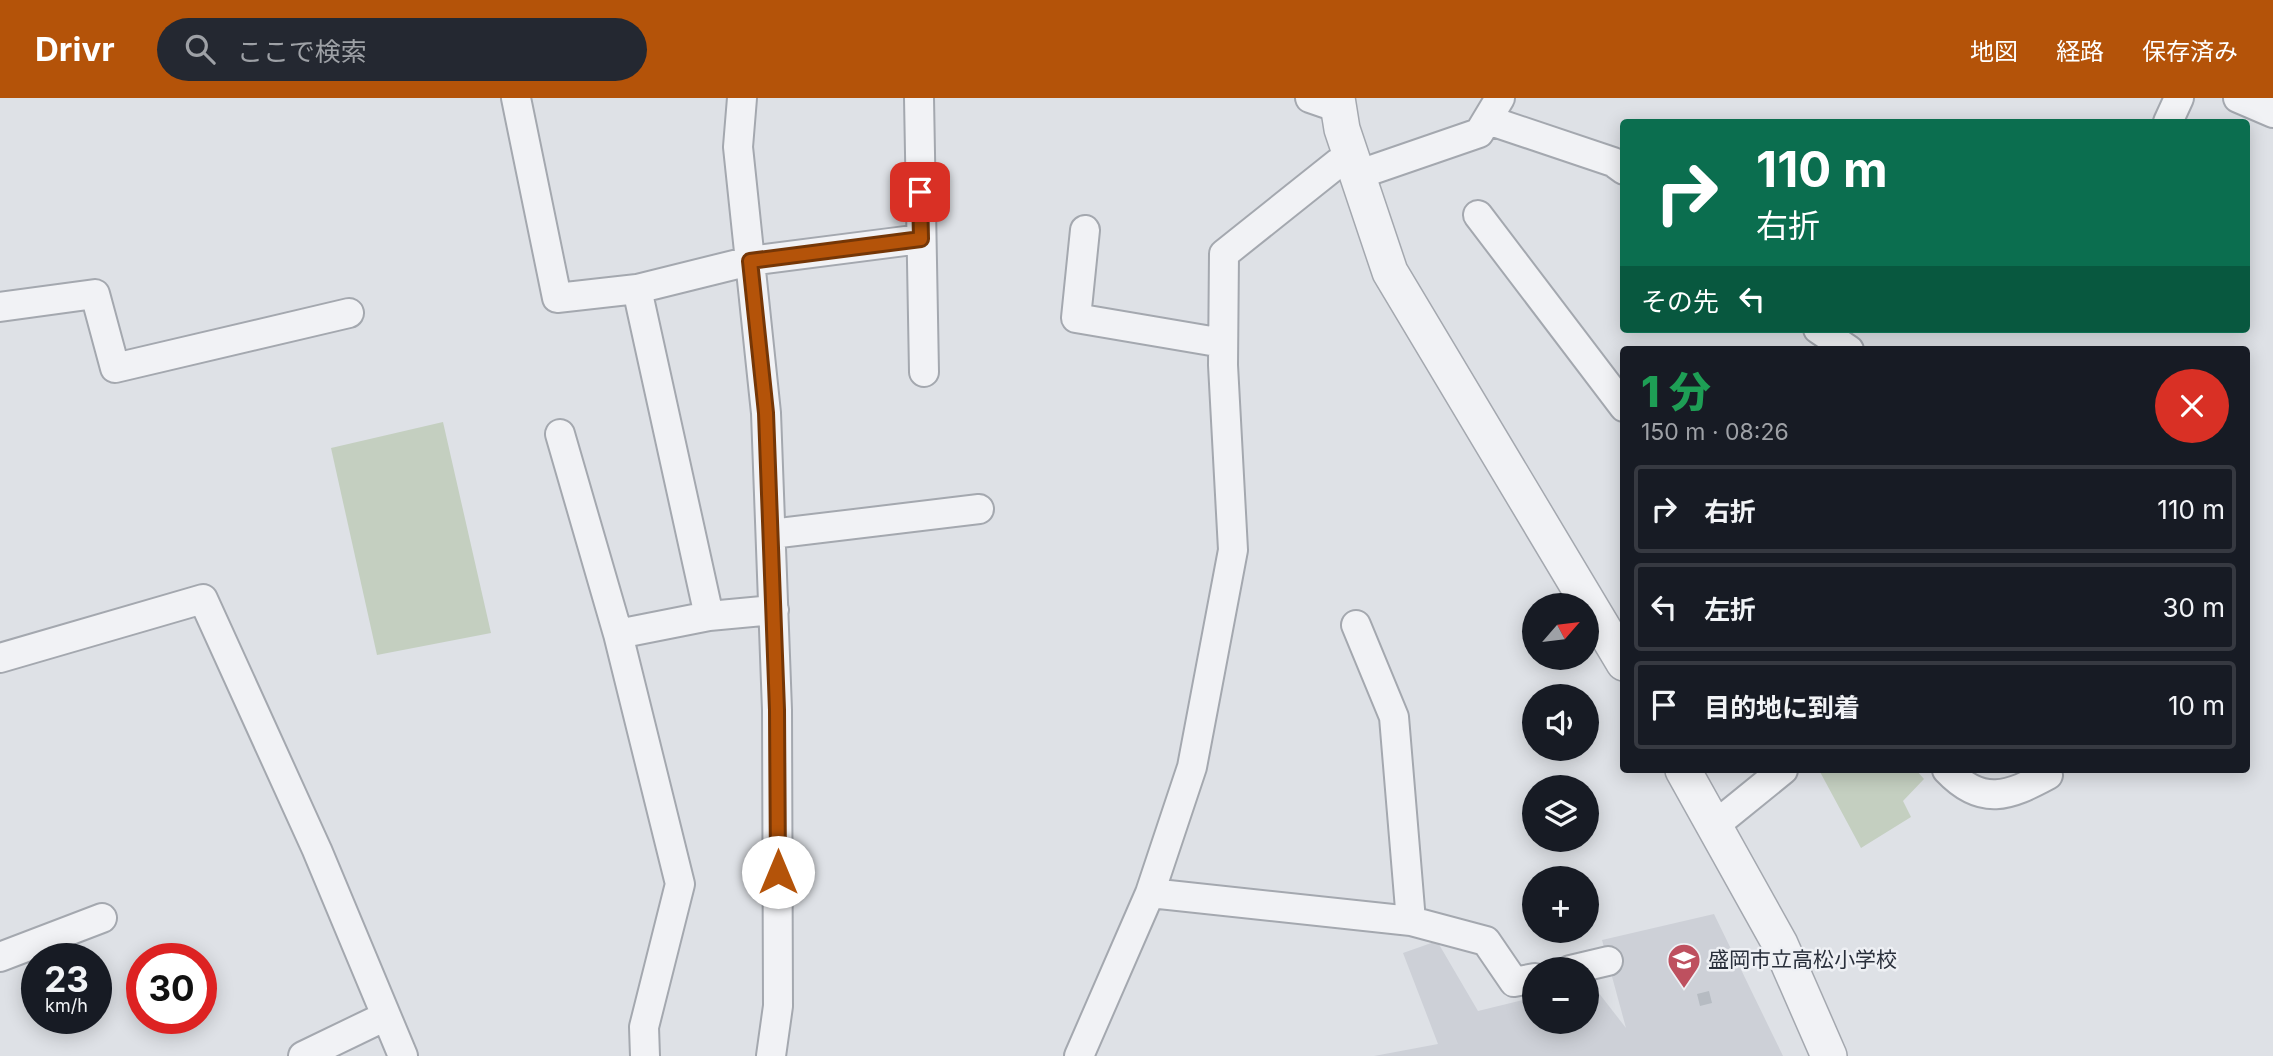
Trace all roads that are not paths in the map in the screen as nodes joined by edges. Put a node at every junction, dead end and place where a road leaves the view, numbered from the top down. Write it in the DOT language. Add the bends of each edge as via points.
graph roads {
  1 [pos="516,98"];
  2 [pos="742,98"];
  3 [pos="919,98"];
  4 [pos="2179,98"];
  5 [pos="2238,98"];
  6 [pos="1328,101"];
  7 [pos="1494,109"];
  8 [pos="2273,113"];
  9 [pos="2169,119"];
  10 [pos="1620,167"];
  11 [pos="1348,169"];
  12 [pos="1478,215"];
  13 [pos="1085,230"];
  14 [pos="921,239"];
  15 [pos="750,261"];
  16 [pos="637,289"];
  17 [pos="0,307"];
  18 [pos="349,313"];
  19 [pos="1824,333"];
  20 [pos="1223,343"];
  21 [pos="1843,346"];
  22 [pos="924,372"];
  23 [pos="1620,402"];
  24 [pos="560,434"];
  25 [pos="979,509"];
  26 [pos="771,534"];
  27 [pos="774,610"];
  28 [pos="709,615"];
  29 [pos="1356,625"];
  30 [pos="618,634"];
  31 [pos="1620,656"];
  32 [pos="0,658"];
  33 [pos="1685,773"];
  34 [pos="1779,773"];
  35 [pos="1950,773"];
  36 [pos="2048,775"];
  37 [pos="1714,826"];
  38 [pos="1150,893"];
  39 [pos="102,918"];
  40 [pos="1411,921"];
  41 [pos="0,957"];
  42 [pos="1608,961"];
  43 [pos="1599,963"];
  44 [pos="1522,980"];
  45 [pos="386,1016"];
  46 [pos="303,1056"];
  47 [pos="403,1056"];
  48 [pos="645,1056"];
  49 [pos="771,1056"];
  50 [pos="1079,1056"];
  51 [pos="1829,1056"];
  1 -- 16 [label="street" via="557,298"];
  2 -- 15 [label="street" via="738,147"];
  3 -- 14 [label="street"];
  4 -- 9 [label="street"];
  5 -- 8 [label="street"];
  6 -- 11 [label="street"];
  7 -- 10 [label="street"];
  7 -- 11 [label="street" via="1479,133"];
  11 -- 20 [label="street" via="1224,254"];
  11 -- 31 [label="street" via="1390,272"];
  12 -- 23 [label="street"];
  13 -- 20 [label="street" via="1076,318"];
  14 -- 15 [label="street"];
  14 -- 22 [label="street"];
  15 -- 16 [label="street"];
  15 -- 26 [label="street" via="766,413"];
  16 -- 28 [label="street"];
  17 -- 18 [label="street" via="95,294 115,369"];
  19 -- 21 [label="street"];
  20 -- 38 [label="street" via="1233,550 1192,767"];
  24 -- 30 [label="street"];
  25 -- 26 [label="street"];
  26 -- 27 [label="street"];
  27 -- 28 [label="street"];
  27 -- 49 [label="street" via="778,1006"];
  28 -- 30 [label="street"];
  29 -- 40 [label="street" via="1394,718"];
  30 -- 48 [label="street" via="680,884 644,1027"];
  32 -- 45 [label="street" via="203,599 317,850"];
  33 -- 37 [label="street"];
  34 -- 37 [label="street"];
  35 -- 36 [label="street" via="1961,784 1991,796 2017,792"];
  37 -- 51 [label="street" via="1780,944"];
  38 -- 40 [label="street"];
  38 -- 50 [label="street"];
  39 -- 41 [label="street"];
  40 -- 44 [label="street" via="1486,941 1514,982"];
  42 -- 43 [label="street"];
  45 -- 46 [label="street"];
  45 -- 47 [label="street"];
}
